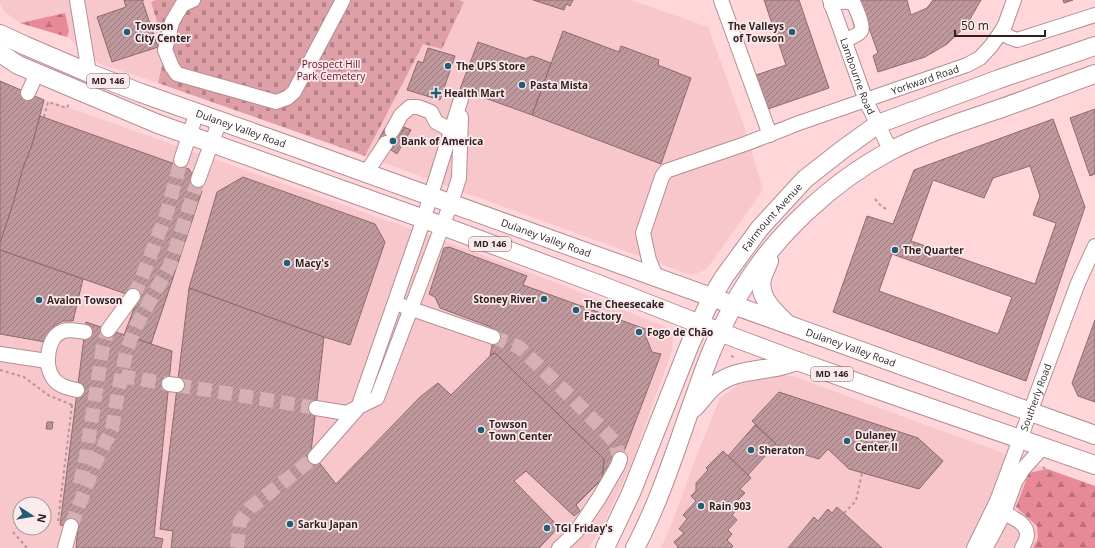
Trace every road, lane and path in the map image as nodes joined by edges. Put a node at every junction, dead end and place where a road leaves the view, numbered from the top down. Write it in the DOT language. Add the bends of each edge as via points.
graph roads {
  1 [pos="77,0"];
  2 [pos="193,0"];
  3 [pos="343,0"];
  4 [pos="721,0"];
  5 [pos="1014,0"];
  6 [pos="831,2"];
  7 [pos="1095,15"];
  8 [pos="1001,32"];
  9 [pos="0,34"];
  10 [pos="844,40"];
  11 [pos="1095,46"];
  12 [pos="0,53"];
  13 [pos="0,62"];
  14 [pos="18,65"];
  15 [pos="37,73"];
  16 [pos="88,73"];
  17 [pos="1095,74"];
  18 [pos="28,93"];
  19 [pos="866,101"];
  20 [pos="69,103"];
  21 [pos="197,112"];
  22 [pos="44,117"];
  23 [pos="220,120"];
  24 [pos="878,124"];
  25 [pos="452,130"];
  26 [pos="770,135"];
  27 [pos="189,136"];
  28 [pos="211,143"];
  29 [pos="891,151"];
  30 [pos="181,160"];
  31 [pos="366,173"];
  32 [pos="198,180"];
  33 [pos="431,196"];
  34 [pos="875,199"];
  35 [pos="451,203"];
  36 [pos="886,209"];
  37 [pos="424,219"];
  38 [pos="442,226"];
  39 [pos="776,245"];
  40 [pos="1095,246"];
  41 [pos="1090,268"];
  42 [pos="656,277"];
  43 [pos="133,296"];
  44 [pos="712,297"];
  45 [pos="395,303"];
  46 [pos="733,305"];
  47 [pos="411,308"];
  48 [pos="699,324"];
  49 [pos="787,324"];
  50 [pos="108,330"];
  51 [pos="85,332"];
  52 [pos="720,332"];
  53 [pos="494,337"];
  54 [pos="732,352"];
  55 [pos="0,354"];
  56 [pos="726,356"];
  57 [pos="47,361"];
  58 [pos="797,361"];
  59 [pos="0,370"];
  60 [pos="77,390"];
  61 [pos="72,405"];
  62 [pos="75,406"];
  63 [pos="316,408"];
  64 [pos="358,408"];
  65 [pos="1031,412"];
  66 [pos="687,416"];
  67 [pos="1095,435"];
  68 [pos="1020,439"];
  69 [pos="1042,447"];
  70 [pos="315,457"];
  71 [pos="620,459"];
  72 [pos="1095,465"];
  73 [pos="1042,466"];
  74 [pos="862,473"];
  75 [pos="1057,480"];
  76 [pos="844,513"];
  77 [pos="1004,513"];
  78 [pos="64,525"];
  79 [pos="16,536"];
  80 [pos="27,548"];
  81 [pos="65,548"];
  82 [pos="560,548"];
  83 [pos="605,548"];
  84 [pos="636,548"];
  85 [pos="974,548"];
  86 [pos="985,548"];
  87 [pos="1022,548"];
  1 -- 16 [label="street"];
  2 -- 3 [label="street" via="182,5 172,22 165,50 177,74 276,102 294,92"];
  4 -- 26 [label="street"];
  5 -- 8 [label="street, Yorkward Road"];
  6 -- 10 [label="street, Lambourne Road"];
  6 -- 10 [label="street" via="844,1 854,4 861,24 861,32"];
  7 -- 8 [label="street" via="1018,40"];
  8 -- 19 [label="street, Yorkward Road" via="980,58 967,65"];
  9 -- 16 [label="main road, Dulaney Valley Road / MD 146"];
  10 -- 19 [label="street, Lambourne Road"];
  11 -- 24 [label="main road, Fairmount Avenue"];
  12 -- 14 [label="main road"];
  13 -- 14 [label="main road"];
  14 -- 15 [label="main road, MD 146"];
  15 -- 18 [label="street"];
  15 -- 27 [label="main road, MD 146"];
  16 -- 21 [label="main road, Dulaney Valley Road / MD 146"];
  17 -- 29 [label="main road, Fairmount Avenue" via="951,125"];
  19 -- 24 [label="street, Lambourne Road"];
  19 -- 26 [label="street, Yorkward Road"];
  20 -- 22 [label="path" via="67,108 48,102"];
  21 -- 23 [label="main road, Dulaney Valley Road / MD 146"];
  21 -- 27 [label="street"];
  23 -- 28 [label="street"];
  23 -- 31 [label="main road, Dulaney Valley Road / MD 146"];
  24 -- 29 [label="street, Lambourne Road"];
  24 -- 44 [label="main road, Fairmount Avenue" via="842,150 795,190 760,228"];
  25 -- 31 [label="street" via="436,122 431,112 418,107 410,108 401,115"];
  25 -- 33 [label="street"];
  25 -- 35 [label="street" via="461,99 459,178"];
  26 -- 42 [label="street, Yorkward Road" via="666,171 643,233"];
  27 -- 28 [label="main road, MD 146"];
  27 -- 30 [label="street"];
  28 -- 32 [label="street"];
  28 -- 37 [label="main road, MD 146"];
  29 -- 39 [label="main road, Fairmount Avenue" via="842,181 804,214"];
  31 -- 33 [label="main road, Dulaney Valley Road / MD 146"];
  33 -- 35 [label="main road, Dulaney Valley Road / MD 146"];
  33 -- 37 [label="street"];
  34 -- 36 [label="path"];
  35 -- 38 [label="street"];
  35 -- 42 [label="main road, Dulaney Valley Road / MD 146"];
  37 -- 38 [label="main road, MD 146"];
  37 -- 45 [label="street"];
  38 -- 47 [label="street"];
  38 -- 48 [label="main road, MD 146"];
  39 -- 46 [label="main road, Fairmount Avenue" via="742,289"];
  39 -- 49 [label="main road" via="762,278 762,288 768,304"];
  40 -- 41 [label="street, Southerly Road"];
  41 -- 65 [label="street, Southerly Road"];
  42 -- 44 [label="main road, Dulaney Valley Road / MD 146"];
  43 -- 50 [label="street"];
  44 -- 46 [label="main road, Dulaney Valley Road / MD 146"];
  44 -- 48 [label="main road, Fairmount Avenue"];
  45 -- 47 [label="street"];
  45 -- 64 [label="street"];
  46 -- 49 [label="main road, Dulaney Valley Road / MD 146"];
  46 -- 52 [label="main road, Fairmount Avenue"];
  47 -- 53 [label="street"];
  47 -- 64 [label="street" via="378,398"];
  48 -- 52 [label="main road, MD 146"];
  48 -- 83 [label="main road, Fairmount Avenue" via="631,493"];
  49 -- 65 [label="main road, Dulaney Valley Road / MD 146"];
  51 -- 57 [label="street" via="63,331 55,337"];
  52 -- 58 [label="main road, MD 146"];
  52 -- 66 [label="main road, Fairmount Avenue"];
  54 -- 56 [label="path" via="731,356"];
  55 -- 57 [label="street"];
  57 -- 60 [label="street" via="53,379 66,388"];
  58 -- 66 [label="main road" via="738,373 726,378 714,386"];
  58 -- 68 [label="main road, MD 146"];
  59 -- 61 [label="path" via="24,377 48,395"];
  61 -- 62 [label="path"];
  61 -- 78 [label="path"];
  63 -- 64 [label="street" via="346,413"];
  64 -- 70 [label="street"];
  65 -- 67 [label="main road, Dulaney Valley Road / MD 146"];
  65 -- 68 [label="street, Southerly Road"];
  66 -- 84 [label="main road, Fairmount Avenue"];
  68 -- 69 [label="main road, MD 146"];
  68 -- 85 [label="street, Southerly Road" via="997,500"];
  69 -- 72 [label="main road, MD 146"];
  69 -- 77 [label="street" via="1015,482"];
  71 -- 82 [label="street" via="599,498 576,532"];
  73 -- 75 [label="path"];
  74 -- 76 [label="path" via="856,500"];
  77 -- 86 [label="street"];
  77 -- 87 [label="street" via="1019,521 1025,528 1027,536"];
  78 -- 81 [label="street"];
  79 -- 80 [label="path"];
}
